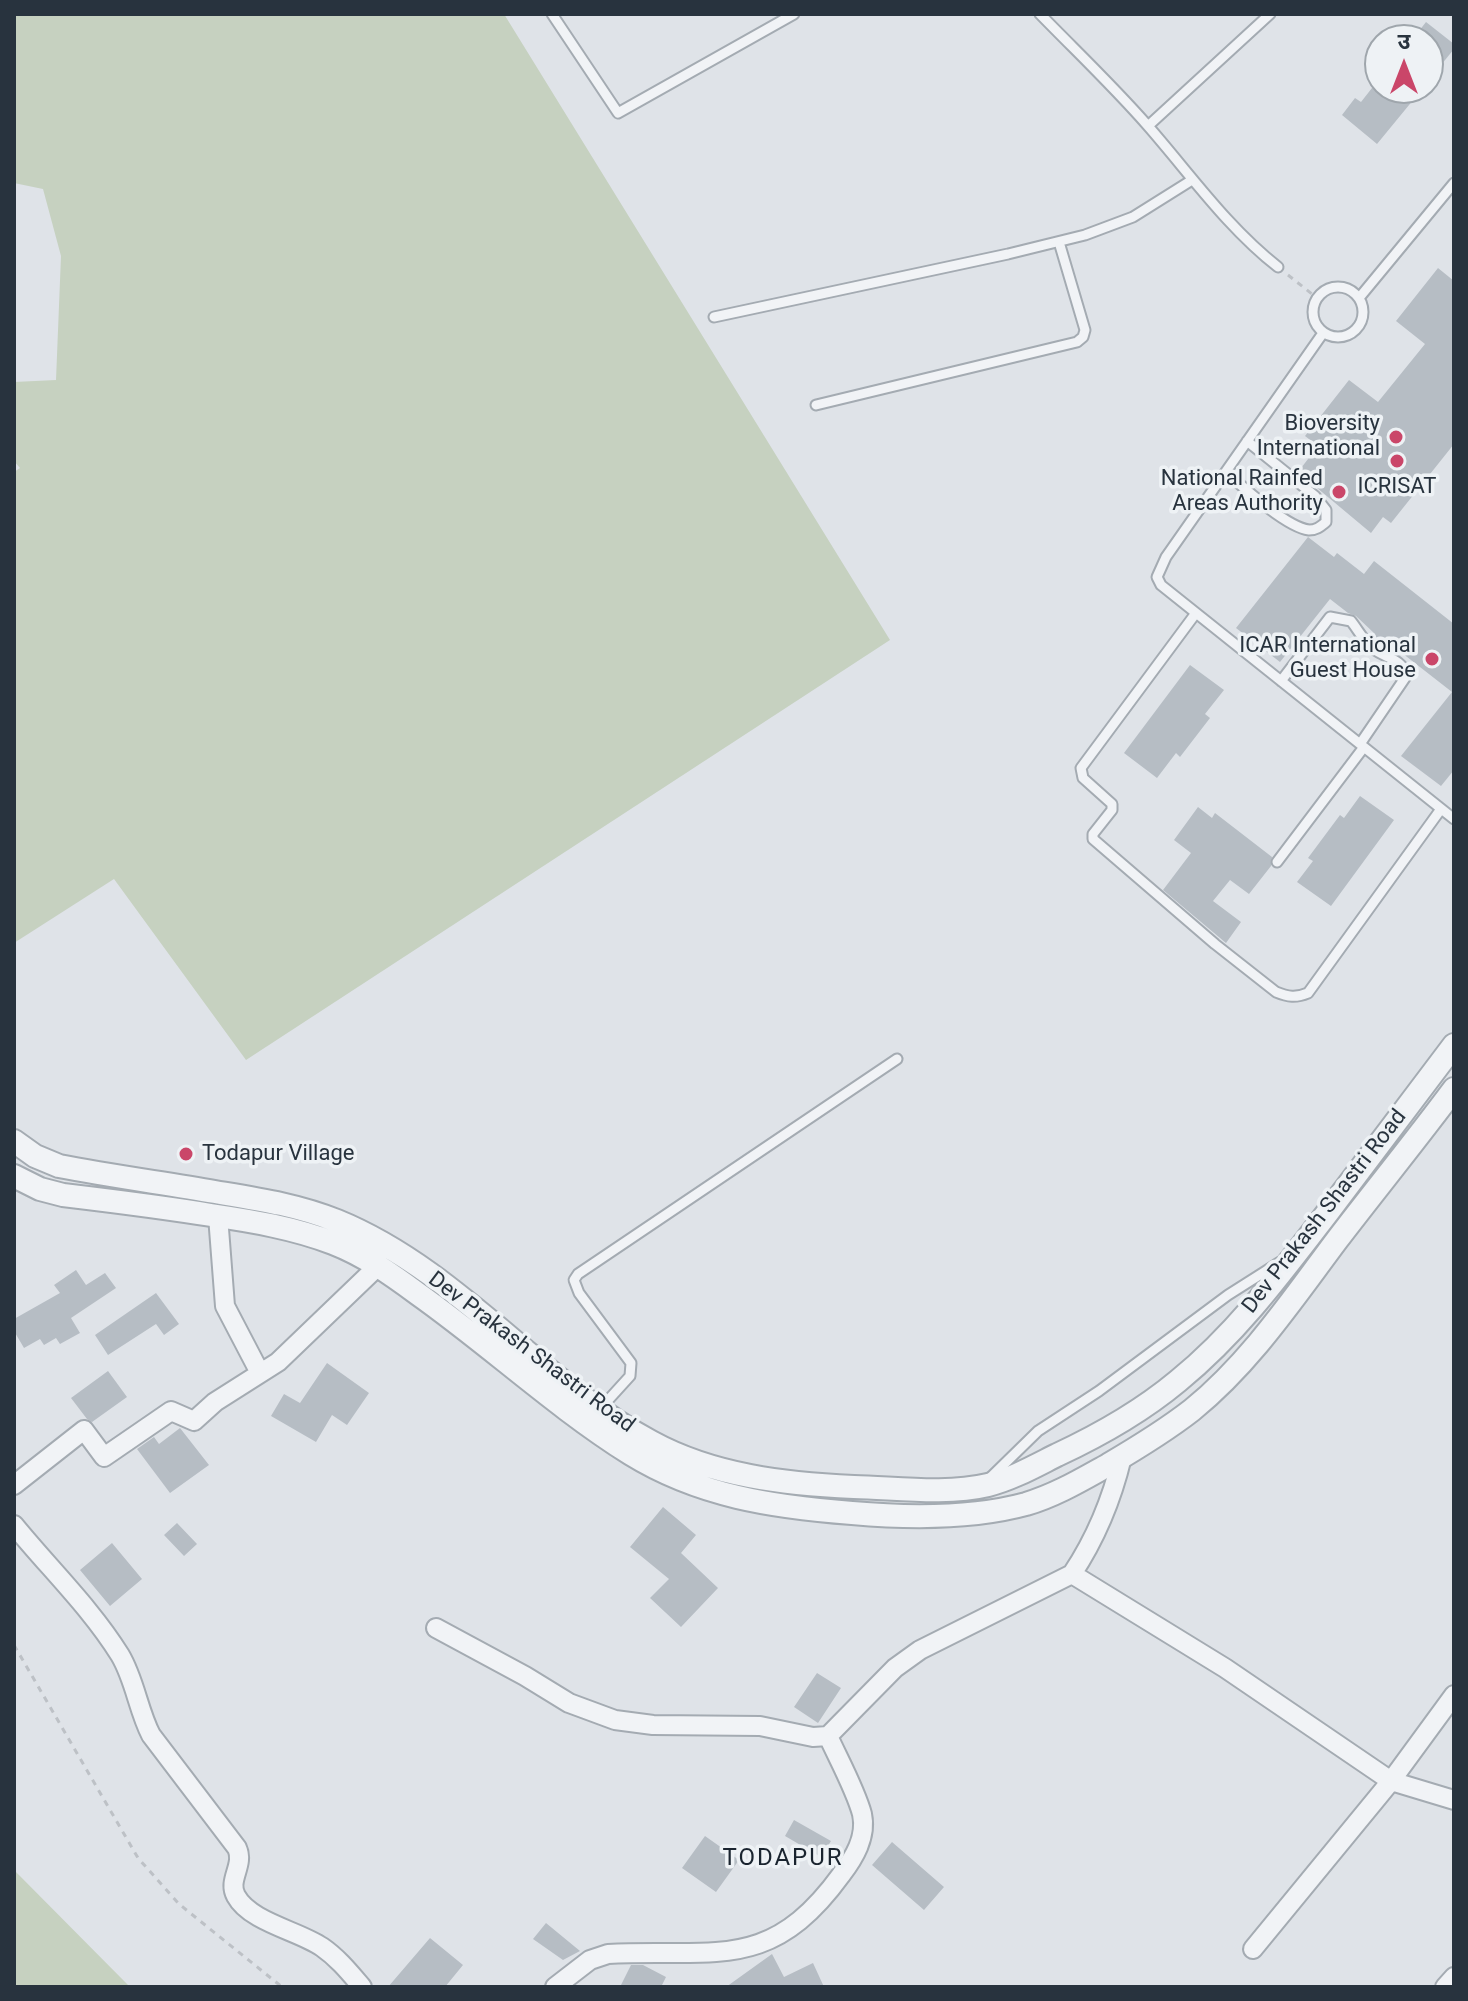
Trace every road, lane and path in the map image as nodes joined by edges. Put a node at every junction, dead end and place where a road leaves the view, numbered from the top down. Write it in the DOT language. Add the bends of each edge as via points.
graph roads {
  1 [pos="552,14"];
  2 [pos="794,14"];
  3 [pos="1040,14"];
  4 [pos="1270,14"];
  5 [pos="1148,126"];
  6 [pos="1192,180"];
  7 [pos="1454,183"];
  8 [pos="1450,198"];
  9 [pos="1059,242"];
  10 [pos="1278,267"];
  11 [pos="1317,298"];
  12 [pos="1359,298"];
  13 [pos="714,317"];
  14 [pos="1323,333"];
  15 [pos="816,405"];
  16 [pos="1247,441"];
  17 [pos="1226,472"];
  18 [pos="1196,613"];
  19 [pos="1281,681"];
  20 [pos="1362,746"];
  21 [pos="1441,809"];
  22 [pos="1454,819"];
  23 [pos="1277,862"];
  24 [pos="1454,1045"];
  25 [pos="897,1059"];
  26 [pos="1454,1089"];
  27 [pos="14,1141"];
  28 [pos="14,1176"];
  29 [pos="218,1216"];
  30 [pos="1299,1251"];
  31 [pos="378,1266"];
  32 [pos="260,1373"];
  33 [pos="600,1409"];
  34 [pos="1119,1422"];
  35 [pos="1128,1454"];
  36 [pos="14,1485"];
  37 [pos="984,1486"];
  38 [pos="14,1525"];
  39 [pos="1072,1574"];
  40 [pos="436,1628"];
  41 [pos="14,1645"];
  42 [pos="1454,1695"];
  43 [pos="828,1736"];
  44 [pos="1391,1781"];
  45 [pos="1454,1800"];
  46 [pos="1253,1949"];
  47 [pos="1454,1977"];
  48 [pos="282,1987"];
  49 [pos="362,1987"];
  50 [pos="555,1987"];
  51 [pos="1445,1987"];
  1 -- 2 [label="lane" via="614,111 622,113"];
  3 -- 5 [label="lane"];
  4 -- 5 [label="lane"];
  5 -- 6 [label="lane"];
  6 -- 9 [label="lane" via="1133,217"];
  6 -- 10 [label="lane"];
  7 -- 8 [label="lane"];
  8 -- 12 [label="lane"];
  9 -- 13 [label="lane"];
  9 -- 15 [label="lane" via="1085,330 1077,342"];
  10 -- 11 [label="path"];
  11 -- 12 [label="lane" via="1338,287"];
  11 -- 14 [label="lane" via="1312,313"];
  12 -- 14 [label="lane" via="1363,315 1355,330 1340,337"];
  14 -- 16 [label="lane"];
  16 -- 17 [label="lane"];
  16 -- 17 [label="lane" via="1315,496 1326,510 1326,522 1309,530 1290,522"];
  17 -- 18 [label="lane" via="1157,577"];
  18 -- 19 [label="lane"];
  18 -- 21 [label="lane" via="1081,772 1112,804 1093,839 1225,952 1276,992 1299,997 1308,993"];
  19 -- 20 [label="lane"];
  19 -- 20 [label="lane" via="1330,617 1351,621 1371,647 1394,657 1407,675"];
  20 -- 21 [label="lane"];
  20 -- 23 [label="lane"];
  21 -- 22 [label="lane"];
  24 -- 30 [label="street, Dev Prakash Shastri Road"];
  25 -- 33 [label="lane" via="578,1274 574,1280 579,1293 632,1369"];
  26 -- 35 [label="street, Dev Prakash Shastri Road" via="1269,1332 1194,1409"];
  27 -- 33 [label="street, Dev Prakash Shastri Road" via="59,1166 274,1202 349,1226 433,1278"];
  28 -- 29 [label="street, Dev Prakash Shastri Road" via="63,1195"];
  29 -- 31 [label="street, Dev Prakash Shastri Road" via="315,1237"];
  29 -- 32 [label="street" via="225,1306"];
  30 -- 34 [label="street, Dev Prakash Shastri Road" via="1276,1283 1204,1358"];
  30 -- 37 [label="lane" via="1228,1295 1038,1431"];
  31 -- 32 [label="street"];
  31 -- 35 [label="street, Dev Prakash Shastri Road" via="630,1453 674,1478 720,1494 819,1511 959,1515 1040,1500"];
  32 -- 36 [label="street" via="194,1421 171,1411 104,1457 84,1430"];
  33 -- 37 [label="street, Dev Prakash Shastri Road" via="687,1458 755,1477 906,1489"];
  34 -- 35 [label="street"];
  34 -- 37 [label="street, Dev Prakash Shastri Road"];
  35 -- 39 [label="street"];
  38 -- 49 [label="street" via="119,1654 151,1735 237,1848 240,1859 233,1887 239,1901 321,1946"];
  39 -- 43 [label="street" via="920,1650"];
  39 -- 44 [label="street" via="1225,1668"];
  40 -- 43 [label="street" via="569,1703 615,1720 760,1726"];
  41 -- 48 [label="path" via="138,1858 179,1904"];
  42 -- 44 [label="street"];
  43 -- 50 [label="street" via="862,1815 862,1836 855,1856 800,1922 778,1937 741,1950 608,1954 590,1960"];
  44 -- 45 [label="street"];
  44 -- 46 [label="street"];
  47 -- 51 [label="street"];
}
